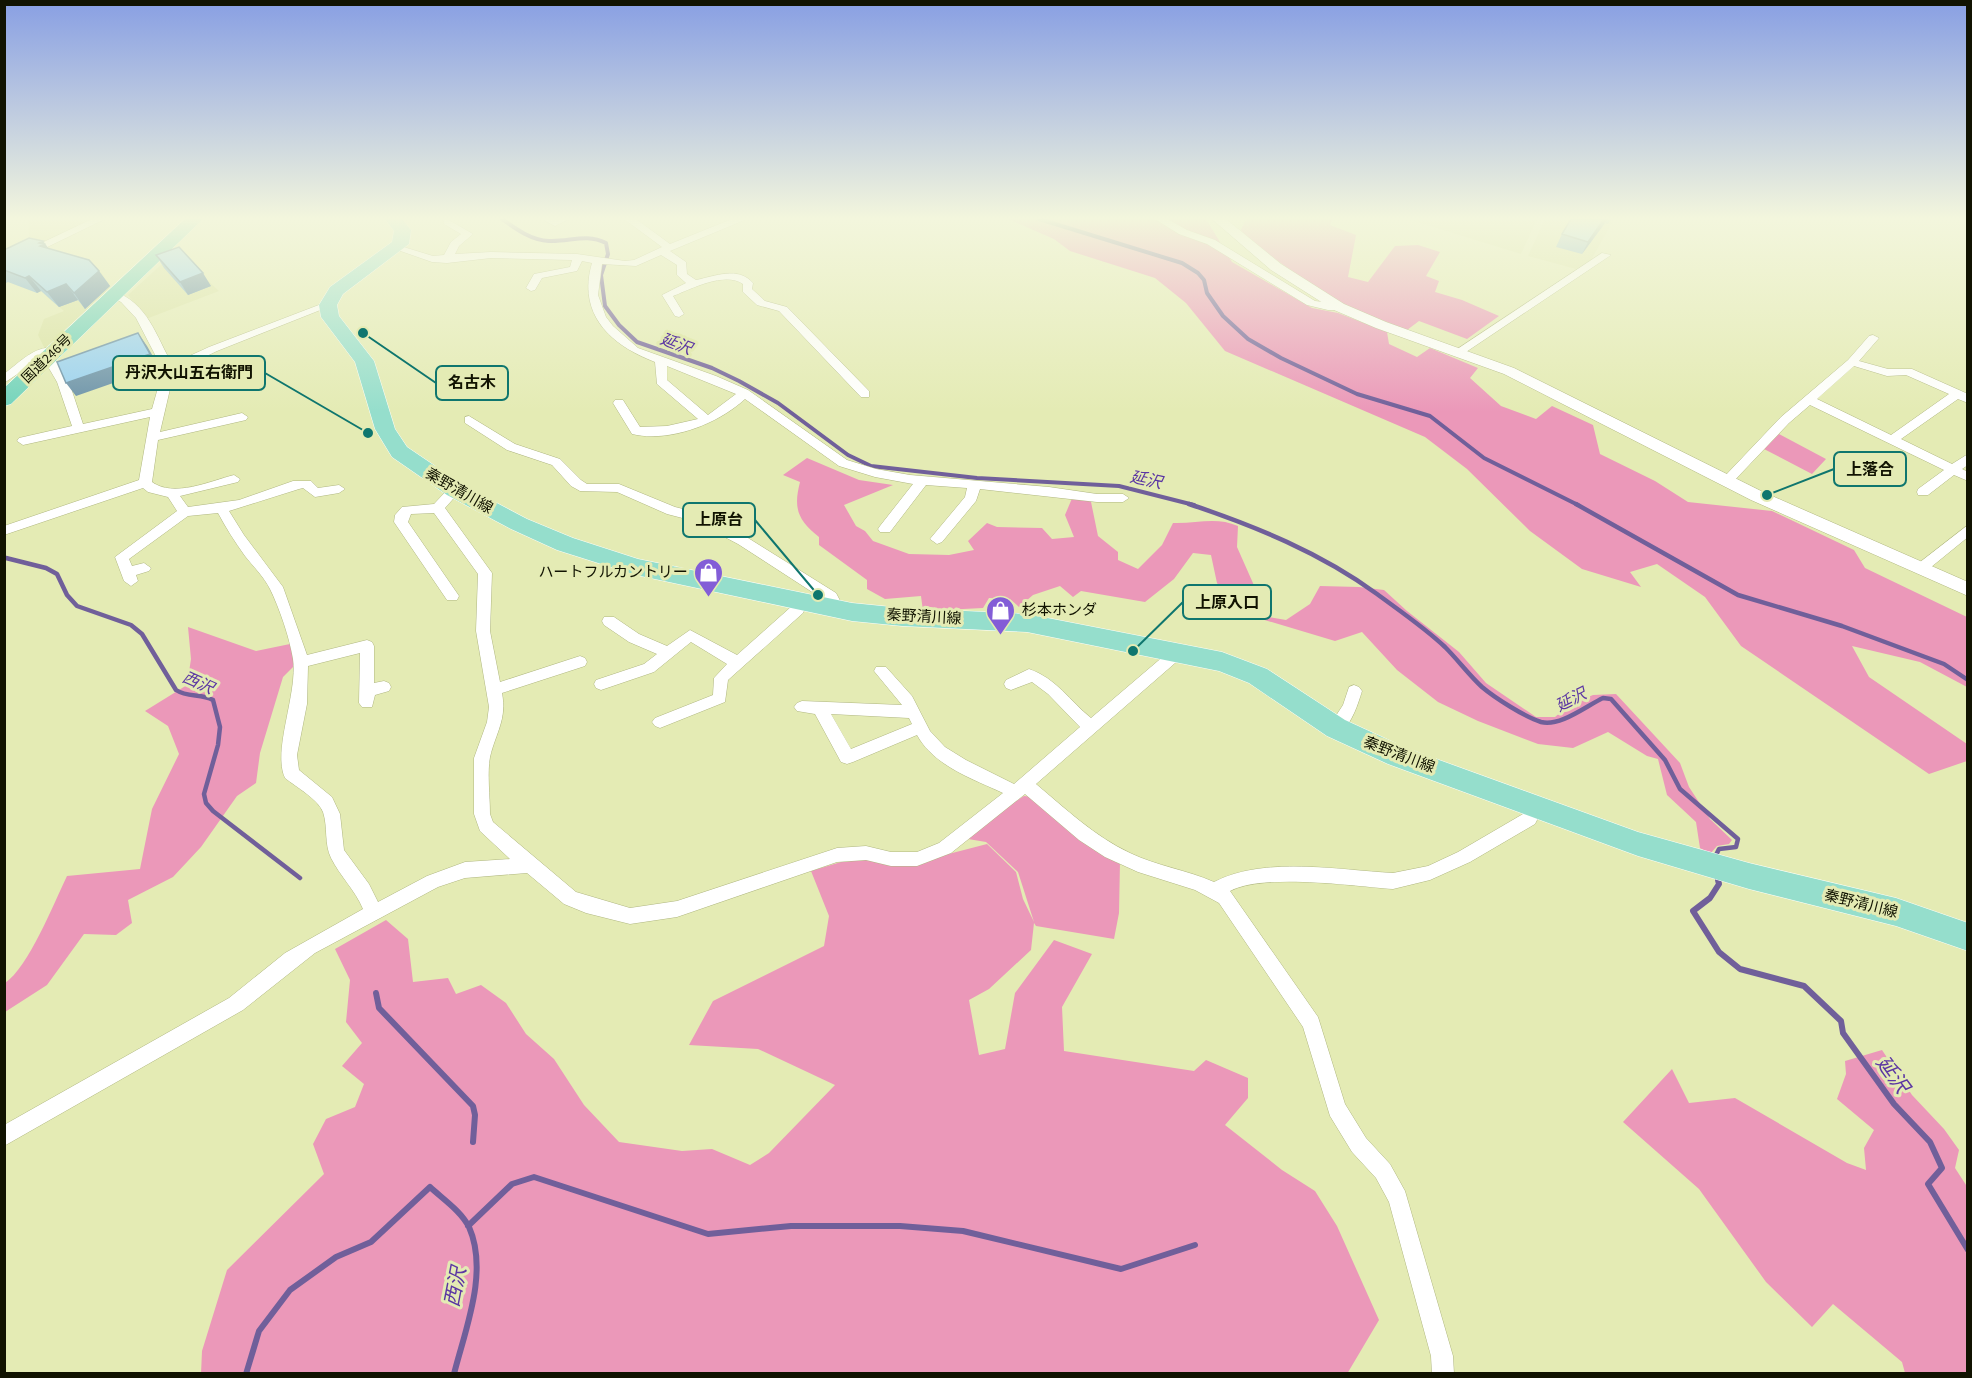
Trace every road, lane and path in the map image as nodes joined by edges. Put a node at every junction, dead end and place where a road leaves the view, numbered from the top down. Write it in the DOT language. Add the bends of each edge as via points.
graph roads {
  1 [pos="126,283"];
  2 [pos="346,283"];
  3 [pos="534,283"];
  4 [pos="594,283"];
  5 [pos="696,283"];
  6 [pos="748,283"];
  7 [pos="1280,283"];
  8 [pos="1302,283"];
  9 [pos="1563,283"];
  10 [pos="693,284"];
  11 [pos="531,288"];
  12 [pos="114,295"];
  13 [pos="328,305"];
  14 [pos="1340,307"];
  15 [pos="673,309"];
  16 [pos="1873,338"];
  17 [pos="1459,352"];
  18 [pos="52,355"];
  19 [pos="661,360"];
  20 [pos="1852,362"];
  21 [pos="169,370"];
  22 [pos="4,380"];
  23 [pos="744,393"];
  24 [pos="865,394"];
  25 [pos="1962,397"];
  26 [pos="1808,399"];
  27 [pos="4,400"];
  28 [pos="619,403"];
  29 [pos="157,412"];
  30 [pos="242,417"];
  31 [pos="469,420"];
  32 [pos="706,420"];
  33 [pos="79,429"];
  34 [pos="152,438"];
  35 [pos="1893,439"];
  36 [pos="23,441"];
  37 [pos="1968,458"];
  38 [pos="1952,469"];
  39 [pos="1968,477"];
  40 [pos="234,479"];
  41 [pos="919,480"];
  42 [pos="1727,481"];
  43 [pos="145,483"];
  44 [pos="974,486"];
  45 [pos="339,489"];
  46 [pos="1923,492"];
  47 [pos="315,493"];
  48 [pos="172,494"];
  49 [pos="1123,498"];
  50 [pos="446,499"];
  51 [pos="325,504"];
  52 [pos="222,509"];
  53 [pos="185,512"];
  54 [pos="885,529"];
  55 [pos="1968,529"];
  56 [pos="4,531"];
  57 [pos="937,539"];
  58 [pos="144,568"];
  59 [pos="1920,569"];
  60 [pos="1968,590"];
  61 [pos="452,596"];
  62 [pos="801,601"];
  63 [pos="837,608"];
  64 [pos="609,621"];
  65 [pos="667,652"];
  66 [pos="1177,652"];
  67 [pos="301,662"];
  68 [pos="580,662"];
  69 [pos="738,663"];
  70 [pos="881,671"];
  71 [pos="601,684"];
  72 [pos="1011,684"];
  73 [pos="384,687"];
  74 [pos="495,689"];
  75 [pos="1354,691"];
  76 [pos="802,707"];
  77 [pos="820,708"];
  78 [pos="916,720"];
  79 [pos="660,722"];
  80 [pos="1091,727"];
  81 [pos="1336,728"];
  82 [pos="1020,788"];
  83 [pos="1536,806"];
  84 [pos="530,865"];
  85 [pos="1215,890"];
  86 [pos="374,913"];
  87 [pos="1968,936"];
  88 [pos="4,1136"];
  89 [pos="1443,1374"];
  1 -- 12 [label="highway, 国道246号"];
  2 -- 13 [label="main road"];
  3 -- 11 [label="street"];
  4 -- 19 [label="street" via="593,295 609,328 634,350"];
  5 -- 10 [label="street"];
  6 -- 24 [label="street" via="747,290 753,297 783,309"];
  7 -- 14 [label="street" via="1300,298 1328,308"];
  8 -- 14 [label="street"];
  9 -- 17 [label="street"];
  10 -- 15 [label="street" via="667,295"];
  12 -- 18 [label="highway, 国道246号"];
  12 -- 21 [label="street" via="129,303 139,315"];
  13 -- 21 [label="street"];
  13 -- 50 [label="main road, 秦野清川線" via="333,322 364,361 386,429 399,453"];
  14 -- 17 [label="street"];
  16 -- 20 [label="street"];
  17 -- 42 [label="street" via="1506,369"];
  18 -- 22 [label="street" via="41,352"];
  18 -- 27 [label="highway, 国道246号"];
  18 -- 33 [label="street"];
  19 -- 23 [label="street"];
  19 -- 32 [label="street" via="661,381"];
  20 -- 25 [label="street" via="1887,373 1908,370"];
  20 -- 26 [label="street"];
  21 -- 29 [label="street"];
  23 -- 32 [label="street"];
  23 -- 41 [label="street" via="843,463"];
  25 -- 35 [label="street"];
  26 -- 35 [label="street"];
  26 -- 42 [label="street"];
  28 -- 32 [label="street" via="636,431"];
  29 -- 33 [label="street"];
  29 -- 34 [label="street"];
  30 -- 34 [label="street"];
  31 -- 63 [label="street" via="511,447 556,462 585,488 619,488 708,523 831,597"];
  33 -- 36 [label="street"];
  34 -- 43 [label="street"];
  35 -- 38 [label="street"];
  37 -- 38 [label="street"];
  38 -- 39 [label="street"];
  38 -- 46 [label="street"];
  40 -- 48 [label="street"];
  41 -- 44 [label="street"];
  41 -- 54 [label="street" via="920,484 897,507"];
  42 -- 59 [label="street"];
  43 -- 48 [label="street"];
  43 -- 56 [label="street"];
  44 -- 49 [label="street"];
  44 -- 57 [label="street" via="971,498 949,517"];
  45 -- 47 [label="street"];
  47 -- 51 [label="street"];
  47 -- 52 [label="street" via="306,484 295,484"];
  48 -- 53 [label="street"];
  50 -- 61 [label="street" via="407,510 402,522"];
  50 -- 62 [label="main road, 秦野清川線" via="612,560"];
  50 -- 74 [label="street" via="484,573 483,631"];
  52 -- 53 [label="street"];
  52 -- 67 [label="street" via="281,598"];
  53 -- 58 [label="street" via="122,557 129,576"];
  55 -- 59 [label="street"];
  59 -- 60 [label="street"];
  62 -- 63 [label="main road, 秦野清川線"];
  62 -- 69 [label="street" via="798,609"];
  63 -- 66 [label="main road, 秦野清川線" via="902,617 1027,622"];
  64 -- 65 [label="street" via="634,638"];
  65 -- 69 [label="street" via="690,635"];
  65 -- 71 [label="street" via="649,668"];
  66 -- 80 [label="street"];
  66 -- 81 [label="main road, 秦野清川線" via="1246,670"];
  67 -- 73 [label="street" via="367,646 368,697"];
  67 -- 86 [label="street" via="299,704 289,755 291,773 326,801 332,814 336,851 363,889"];
  68 -- 74 [label="street"];
  69 -- 79 [label="street" via="721,678 720,698"];
  70 -- 78 [label="street" via="903,695"];
  72 -- 80 [label="street" via="1029,675 1040,677 1078,719"];
  74 -- 84 [label="street" via="495,722 482,758 482,814 497,838"];
  75 -- 81 [label="street" via="1350,707"];
  76 -- 77 [label="street"];
  77 -- 78 [label="street"];
  77 -- 78 [label="street" via="847,757"];
  78 -- 82 [label="street" via="931,744 950,758"];
  80 -- 82 [label="street"];
  81 -- 83 [label="main road, 秦野清川線" via="1397,756"];
  82 -- 84 [label="street" via="945,848 917,859 891,859 866,853 837,855 677,909 630,916 586,905 570,898"];
  82 -- 85 [label="street" via="1098,844 1126,859"];
  83 -- 85 [label="street" via="1529,819 1449,866 1411,879 1279,874 1234,880"];
  83 -- 87 [label="main road, 秦野清川線" via="1650,848 1896,912"];
  84 -- 86 [label="street" via="465,870 433,881"];
  85 -- 89 [label="street" via="1225,897 1311,1023 1338,1109 1398,1198 1442,1356"];
  86 -- 88 [label="street" via="291,958 237,1004"];
}
